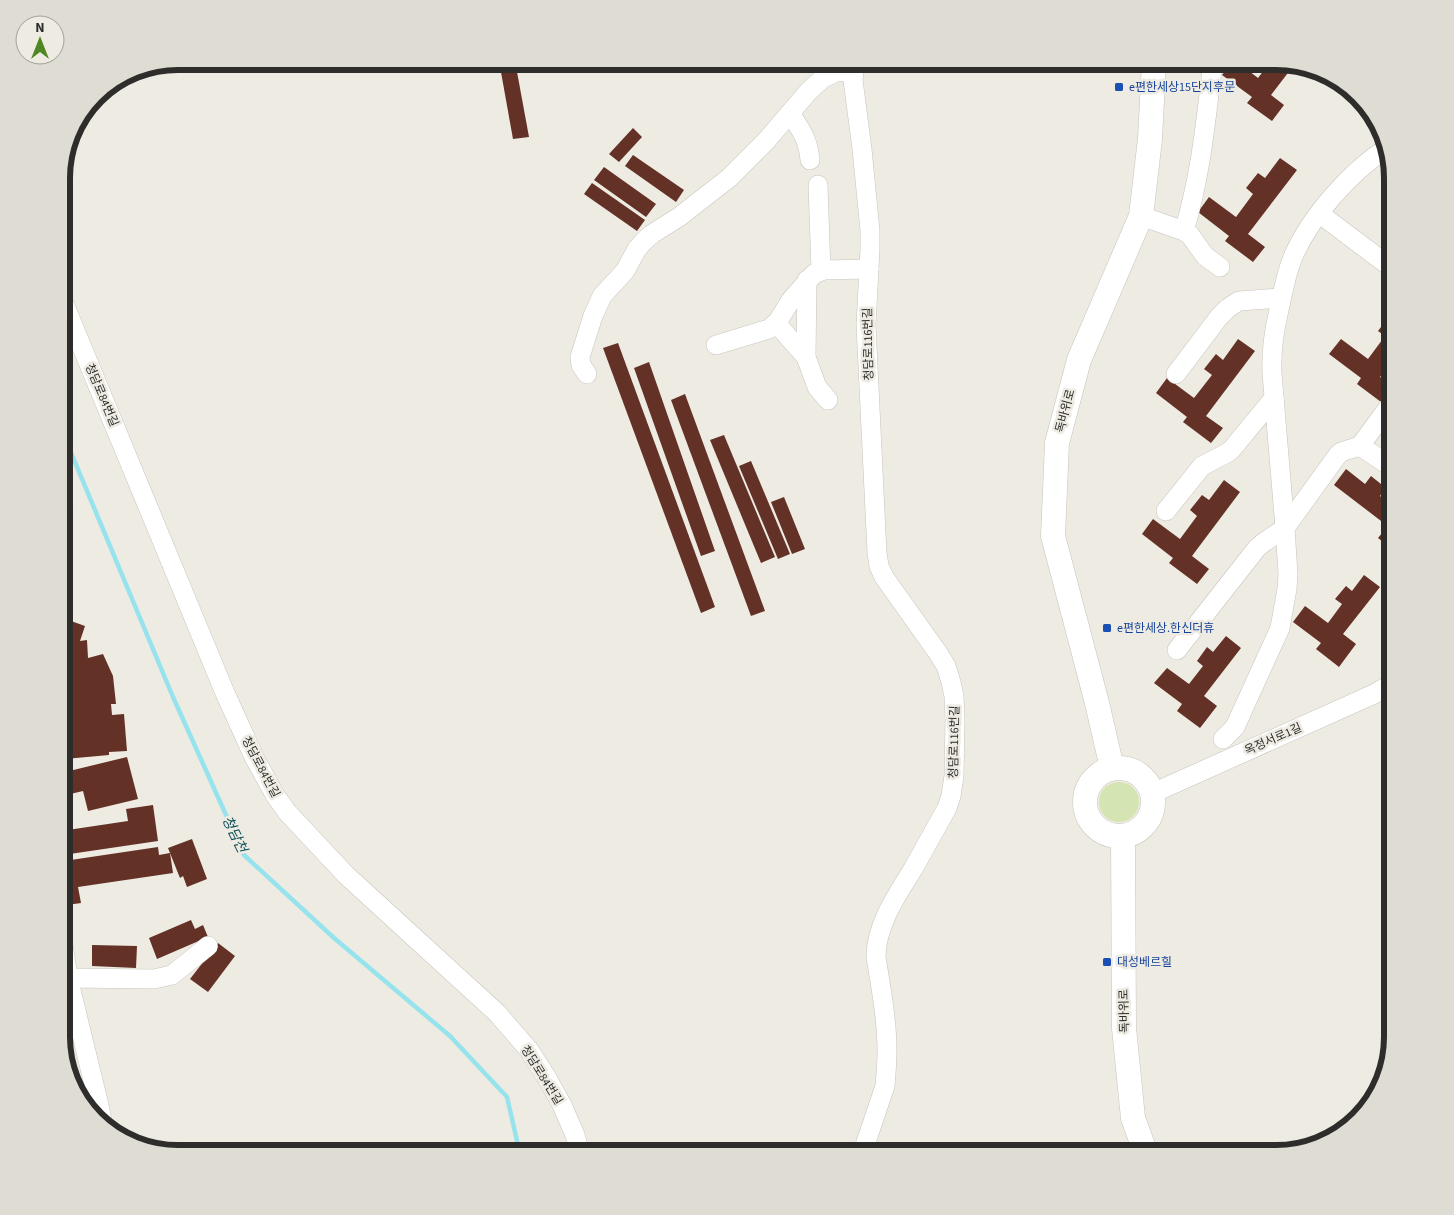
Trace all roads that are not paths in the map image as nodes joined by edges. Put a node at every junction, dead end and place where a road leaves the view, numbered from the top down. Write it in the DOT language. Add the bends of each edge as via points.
graph roads {
  1 [pos="842,70"];
  2 [pos="854,70"];
  3 [pos="1154,70"];
  4 [pos="1212,70"];
  5 [pos="790,113"];
  6 [pos="1381,152"];
  7 [pos="810,160"];
  8 [pos="818,185"];
  9 [pos="1320,214"];
  10 [pos="1140,216"];
  11 [pos="1184,231"];
  12 [pos="1384,262"];
  13 [pos="1220,267"];
  14 [pos="869,269"];
  15 [pos="814,276"];
  16 [pos="1281,298"];
  17 [pos="70,318"];
  18 [pos="70,321"];
  19 [pos="776,323"];
  20 [pos="716,345"];
  21 [pos="806,357"];
  22 [pos="93,374"];
  23 [pos="587,374"];
  24 [pos="1176,374"];
  25 [pos="1274,398"];
  26 [pos="828,400"];
  27 [pos="1384,413"];
  28 [pos="1360,446"];
  29 [pos="1384,462"];
  30 [pos="1166,511"];
  31 [pos="1285,528"];
  32 [pos="1176,650"];
  33 [pos="1384,688"];
  34 [pos="1223,739"];
  35 [pos="1112,768"];
  36 [pos="1153,793"];
  37 [pos="1123,836"];
  38 [pos="208,946"];
  39 [pos="70,980"];
  40 [pos="70,999"];
  41 [pos="99,1110"];
  42 [pos="578,1145"];
  43 [pos="865,1145"];
  44 [pos="1143,1145"];
  1 -- 5 [label="street, 청담로116번길" via="823,78"];
  2 -- 14 [label="street, 청담로116번길" via="870,231"];
  3 -- 10 [label="main road, 독바위로" via="1150,139"];
  4 -- 11 [label="street" via="1202,158"];
  5 -- 7 [label="street" via="806,138"];
  5 -- 23 [label="street, 청담로116번길" via="729,178 652,234 637,249 628,267 602,296 593,316 580,357"];
  6 -- 9 [label="street" via="1352,175"];
  8 -- 15 [label="street"];
  9 -- 12 [label="street"];
  9 -- 16 [label="street" via="1304,234 1292,258"];
  10 -- 11 [label="street"];
  10 -- 35 [label="main road, 독바위로" via="1079,360 1057,443 1053,536"];
  11 -- 13 [label="street" via="1205,256"];
  14 -- 15 [label="street"];
  14 -- 43 [label="street, 청담로116번길" via="866,325 879,566 946,666 954,696 955,720 954,776 947,808 897,895 876,948 886,1028 886,1075"];
  15 -- 19 [label="street" via="788,304"];
  15 -- 21 [label="street"];
  16 -- 24 [label="street" via="1240,301 1228,308"];
  16 -- 25 [label="street" via="1272,349"];
  17 -- 22 [label="street, 청담로84번길"];
  18 -- 22 [label="street"];
  19 -- 20 [label="street" via="769,329"];
  19 -- 21 [label="street"];
  21 -- 26 [label="street" via="817,387"];
  22 -- 42 [label="street, 청담로84번길" via="225,693 275,795 346,875 497,1013 547,1078"];
  25 -- 30 [label="street" via="1232,449 1202,466"];
  25 -- 31 [label="street"];
  27 -- 28 [label="street"];
  28 -- 29 [label="street"];
  28 -- 31 [label="street" via="1337,456"];
  31 -- 32 [label="street" via="1257,548"];
  31 -- 34 [label="street" via="1288,574 1280,628 1236,727"];
  33 -- 36 [label="street, 옥정서로1길"];
  35 -- 36 [label="main road" via="1128,769 1142,776"];
  35 -- 37 [label="main road" via="1092,780 1087,790 1086,813 1101,831"];
  36 -- 37 [label="main road" via="1151,816 1135,833"];
  37 -- 44 [label="main road, 독바위로" via="1124,1028 1133,1118"];
  38 -- 39 [label="street" via="177,972 165,977"];
  40 -- 41 [label="street"];
}
